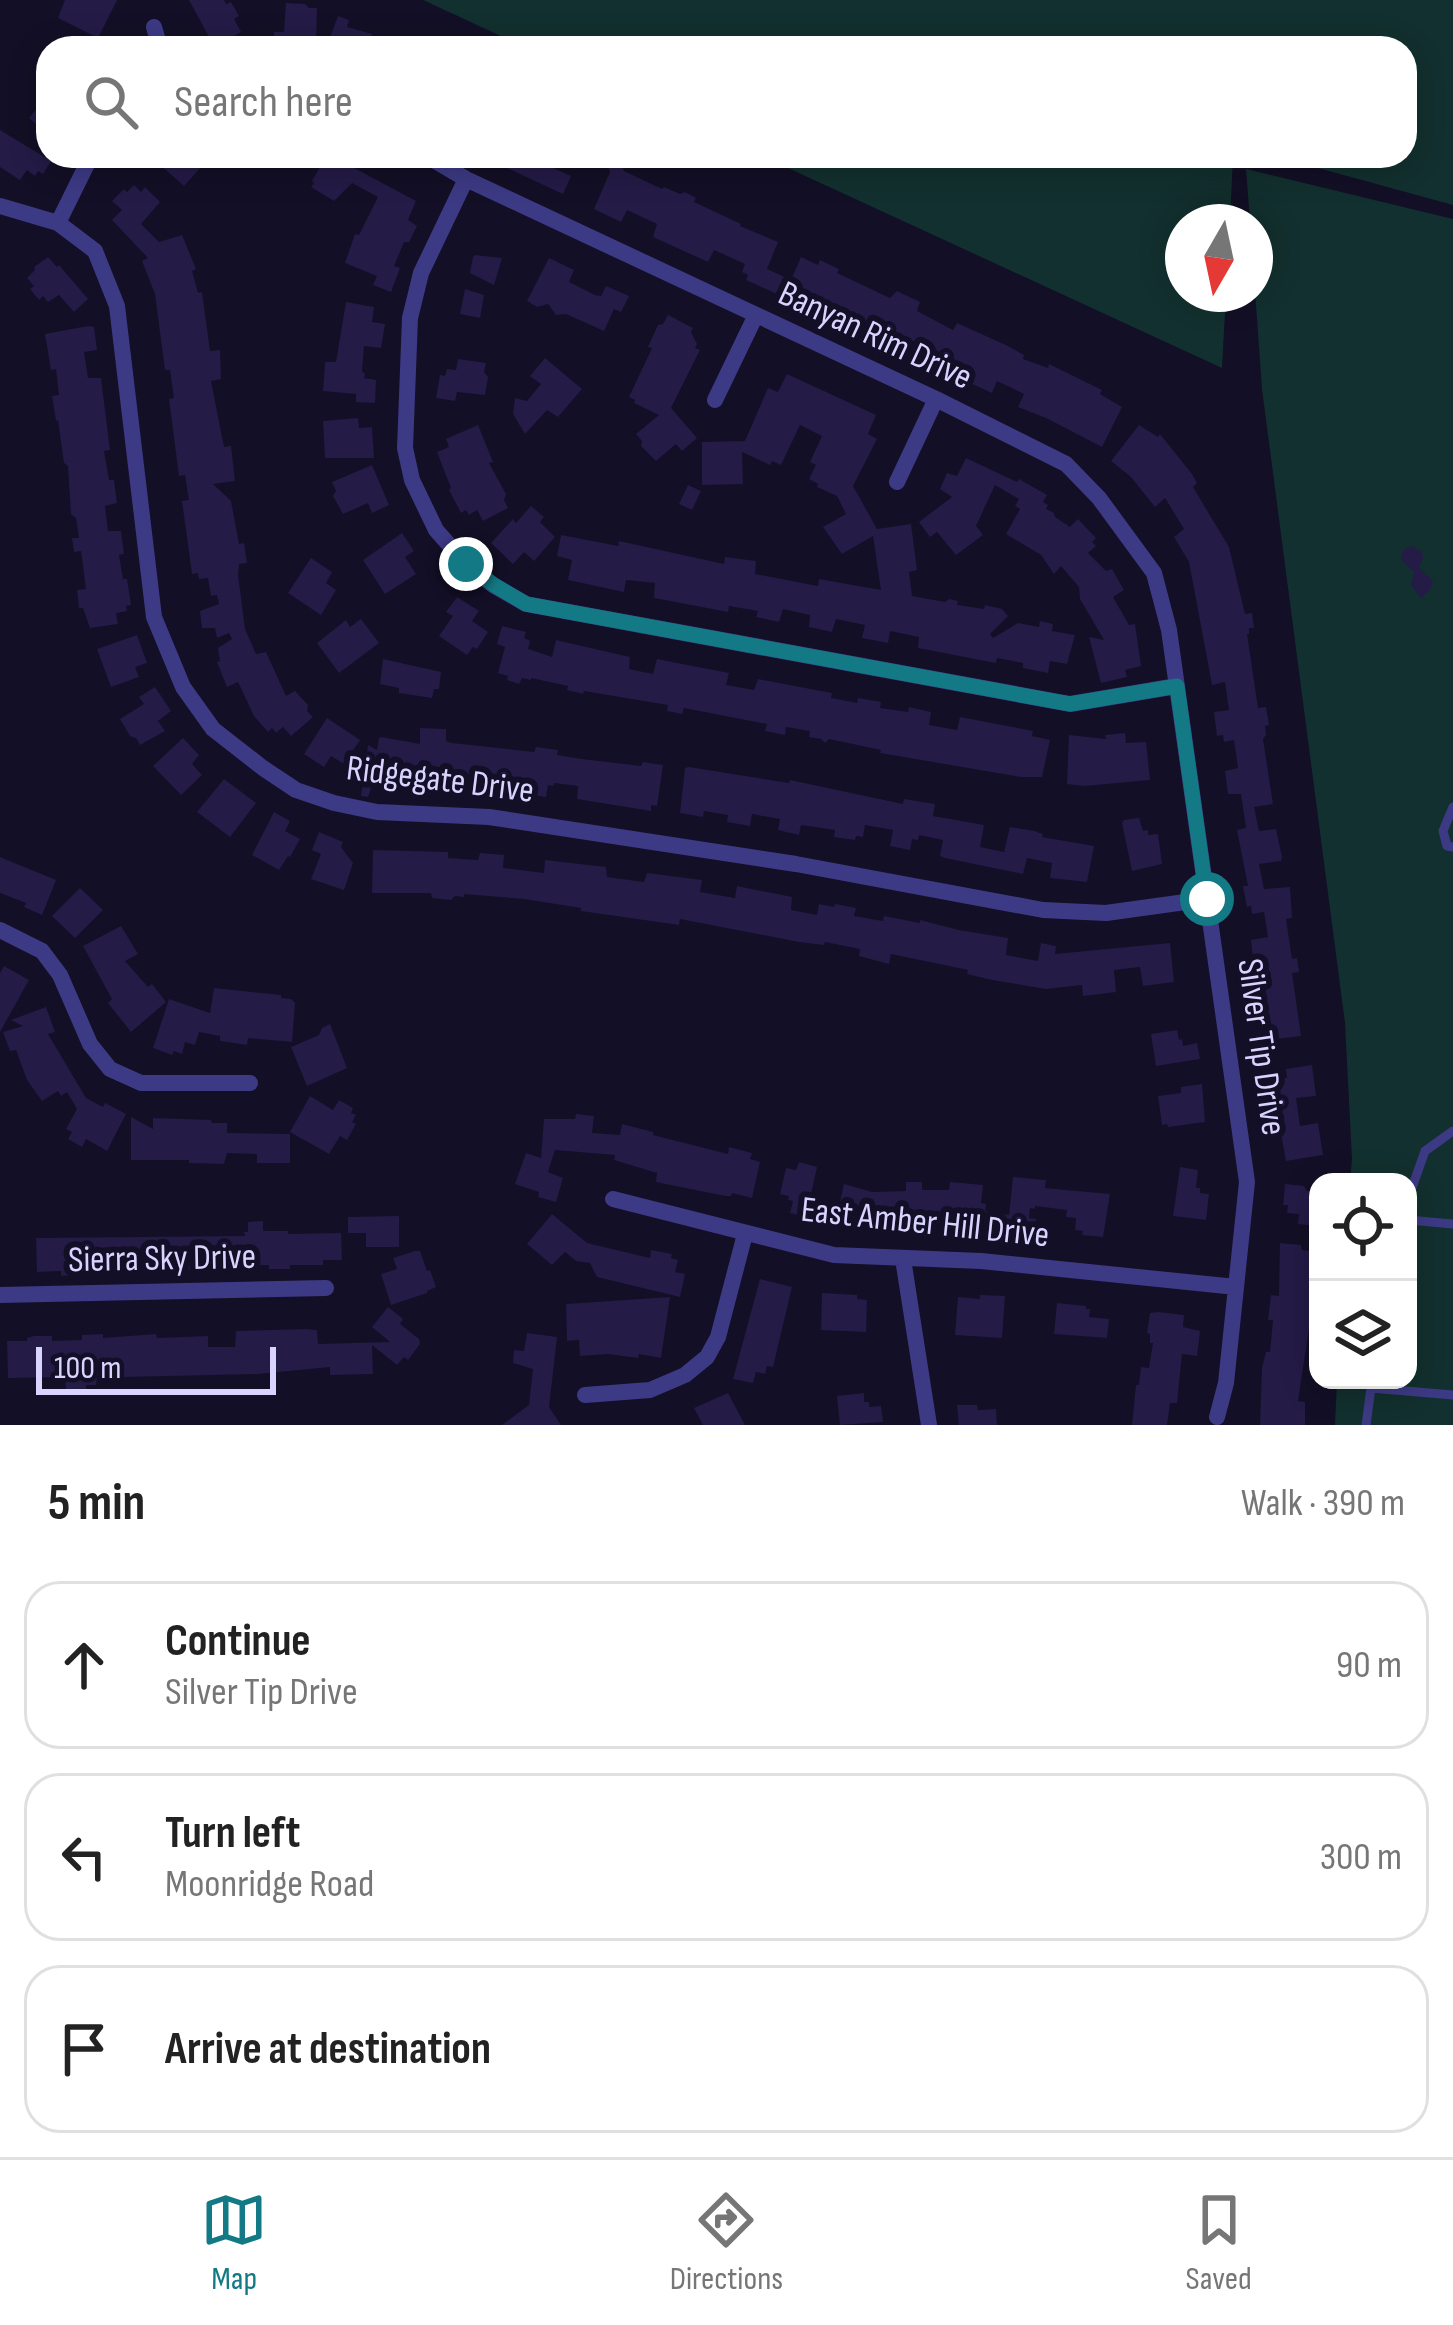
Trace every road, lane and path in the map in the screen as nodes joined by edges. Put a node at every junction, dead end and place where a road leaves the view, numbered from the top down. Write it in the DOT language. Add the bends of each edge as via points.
graph roads {
  1 [pos="154,27"];
  2 [pos="157,36"];
  3 [pos="85,168"];
  4 [pos="447,168"];
  5 [pos="466,179"];
  6 [pos="0,206"];
  7 [pos="58,224"];
  8 [pos="754,317"];
  9 [pos="936,399"];
  10 [pos="715,400"];
  11 [pos="897,482"];
  12 [pos="1177,686"];
  13 [pos="1453,807"];
  14 [pos="1453,847"];
  15 [pos="1207,899"];
  16 [pos="0,930"];
  17 [pos="250,1083"];
  18 [pos="1453,1131"];
  19 [pos="1417,1174"];
  20 [pos="613,1199"];
  21 [pos="1417,1221"];
  22 [pos="1453,1224"];
  23 [pos="745,1234"];
  24 [pos="903,1258"];
  25 [pos="326,1288"];
  26 [pos="1236,1288"];
  27 [pos="0,1295"];
  28 [pos="1371,1389"];
  29 [pos="1409,1389"];
  30 [pos="1453,1395"];
  31 [pos="585,1396"];
  32 [pos="1217,1417"];
  33 [pos="929,1425"];
  34 [pos="1366,1425"];
  1 -- 2 [label="street"];
  3 -- 7 [label="street"];
  4 -- 5 [label="street, Banyan Rim Drive"];
  5 -- 8 [label="street, Banyan Rim Drive"];
  5 -- 12 [label="street" via="421,273 410,319 404,448 436,530 494,585 526,604 1070,704"];
  6 -- 7 [label="street, Ridgegate Drive"];
  7 -- 15 [label="street, Ridgegate Drive" via="95,251 117,306 154,617 183,687 214,729 296,790 376,812 489,818 1042,910 1106,913"];
  8 -- 9 [label="street, Banyan Rim Drive"];
  8 -- 10 [label="street"];
  9 -- 11 [label="street"];
  9 -- 12 [label="street, Banyan Rim Drive" via="1066,464 1099,497 1154,573"];
  12 -- 15 [label="street, Silver Tip Drive"];
  13 -- 14 [label="lane" via="1443,831"];
  15 -- 26 [label="street, Silver Tip Drive" via="1247,1182"];
  16 -- 17 [label="street" via="42,951 110,1069 141,1083"];
  18 -- 19 [label="lane" via="1425,1151"];
  20 -- 23 [label="street, East Amber Hill Drive"];
  21 -- 22 [label="lane"];
  23 -- 24 [label="street, East Amber Hill Drive" via="835,1255"];
  23 -- 31 [label="street" via="707,1357 650,1390"];
  24 -- 26 [label="street, East Amber Hill Drive"];
  24 -- 33 [label="street"];
  25 -- 27 [label="street, Sierra Sky Drive"];
  26 -- 32 [label="street, Silver Tip Drive"];
  28 -- 34 [label="lane"];
  29 -- 30 [label="lane"];
}
